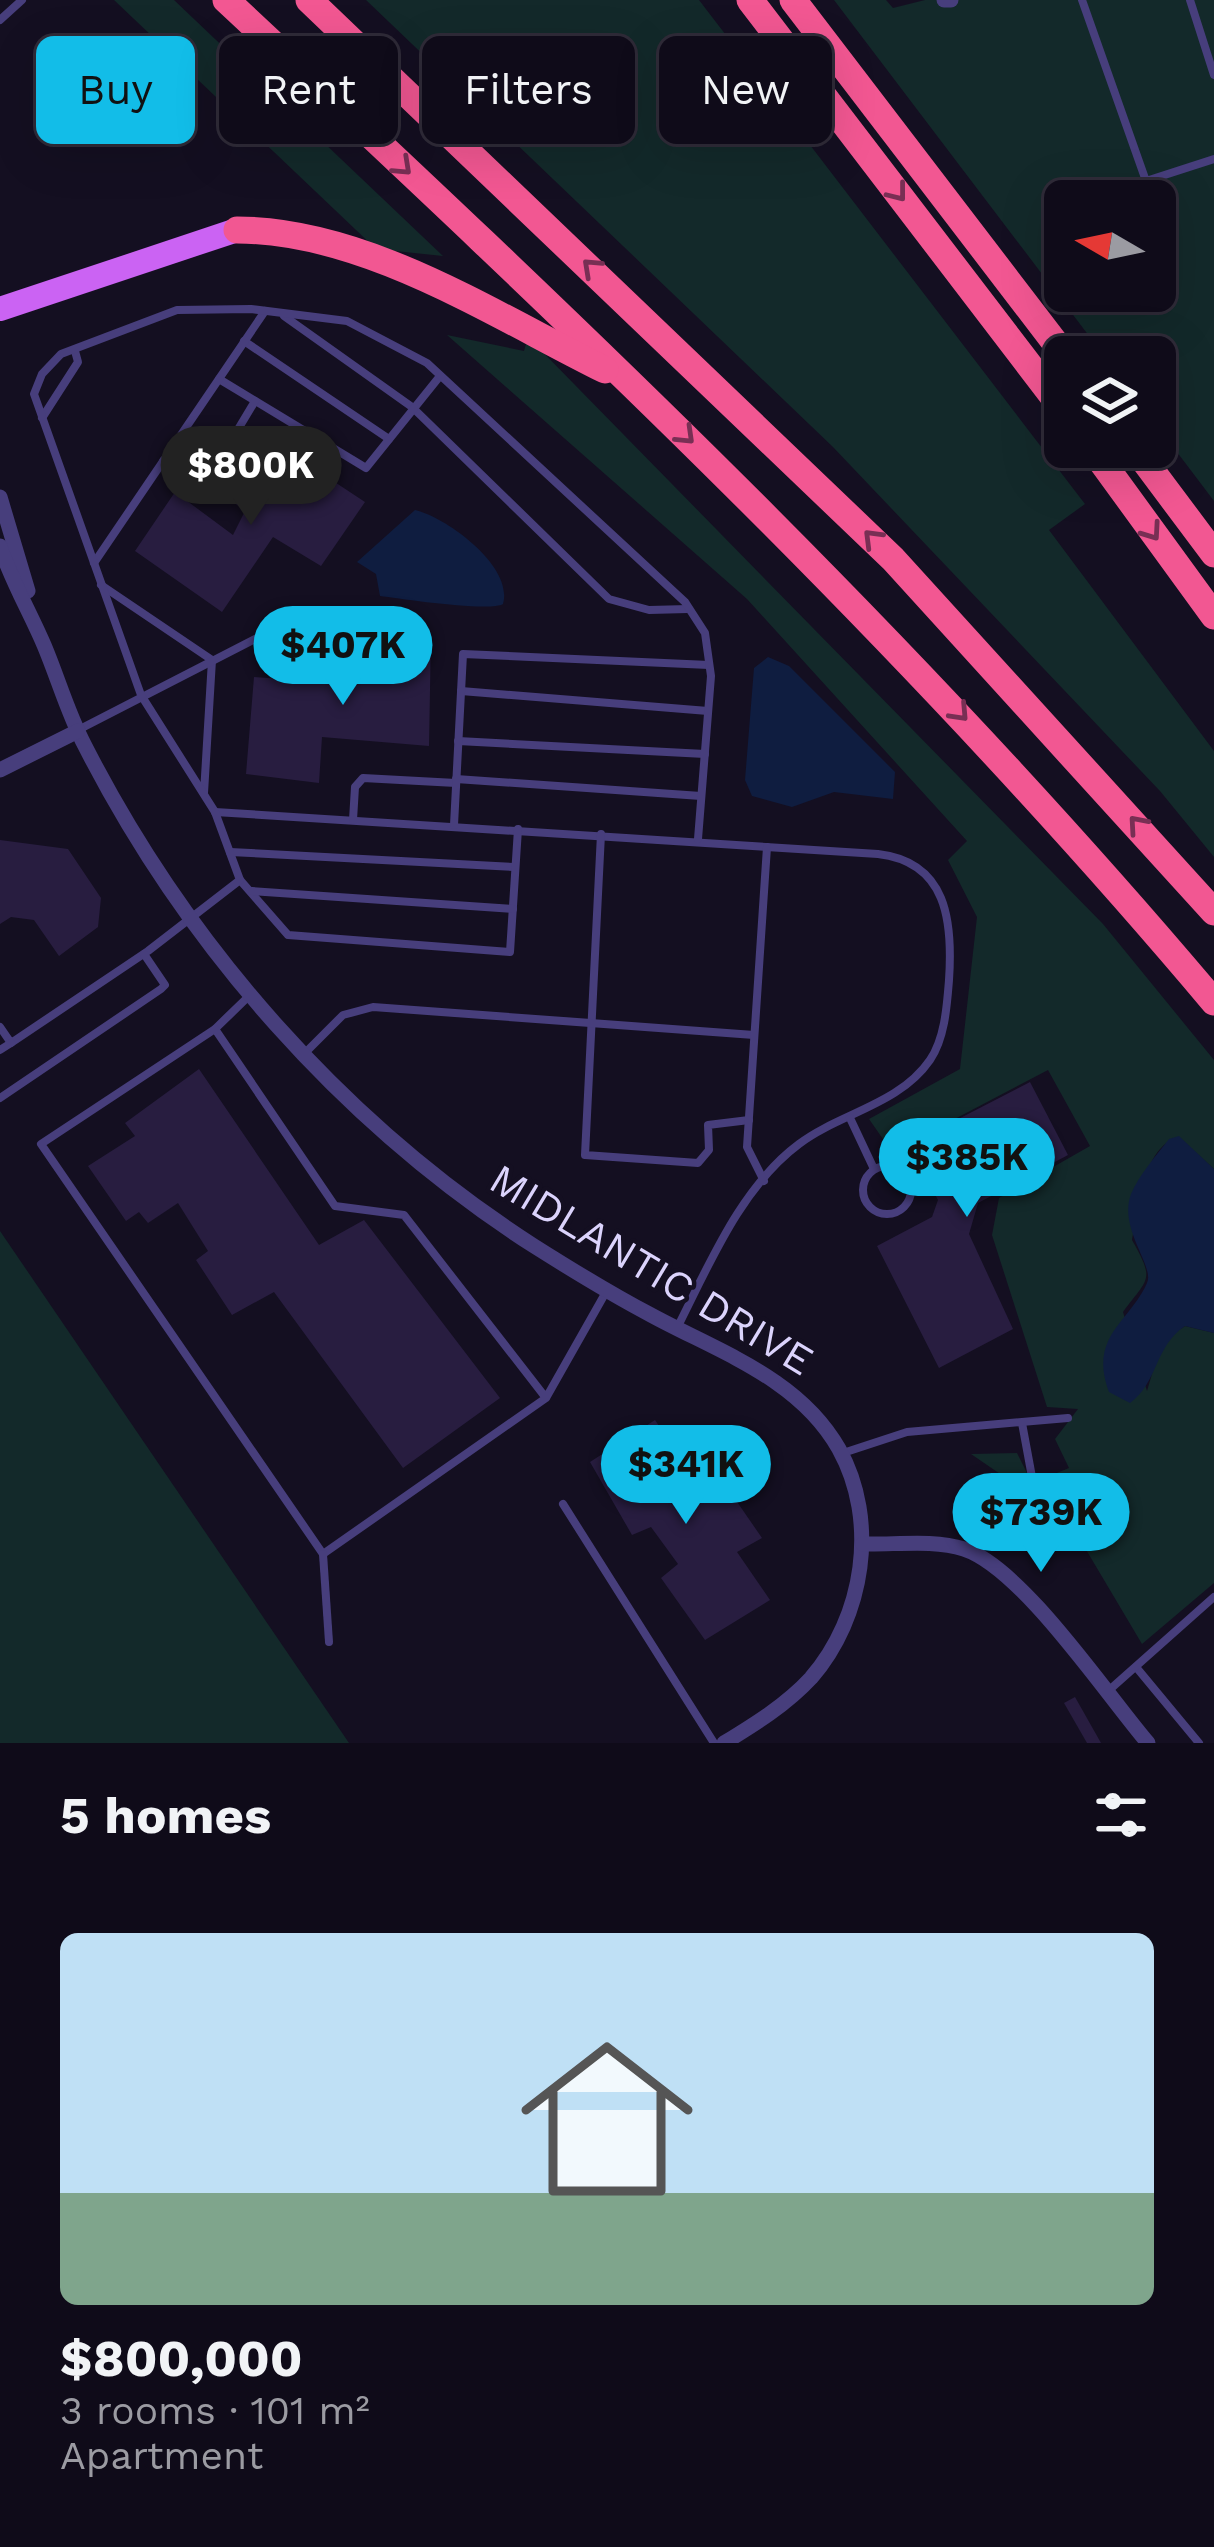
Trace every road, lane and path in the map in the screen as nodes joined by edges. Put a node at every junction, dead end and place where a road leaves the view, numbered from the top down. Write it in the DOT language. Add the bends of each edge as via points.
graph roads {
  1 [pos="22,0"];
  2 [pos="226,0"];
  3 [pos="309,0"];
  4 [pos="750,0"];
  5 [pos="793,0"];
  6 [pos="1082,0"];
  7 [pos="1190,0"];
  8 [pos="0,20"];
  9 [pos="1214,75"];
  10 [pos="1214,159"];
  11 [pos="237,230"];
  12 [pos="0,309"];
  13 [pos="266,311"];
  14 [pos="280,313"];
  15 [pos="1050,336"];
  16 [pos="244,341"];
  17 [pos="75,351"];
  18 [pos="440,376"];
  19 [pos="219,379"];
  20 [pos="631,383"];
  21 [pos="1044,385"];
  22 [pos="255,401"];
  23 [pos="412,407"];
  24 [pos="41,419"];
  25 [pos="389,439"];
  26 [pos="163,461"];
  27 [pos="1106,468"];
  28 [pos="1150,468"];
  29 [pos="0,497"];
  30 [pos="0,546"];
  31 [pos="1214,554"];
  32 [pos="93,564"];
  33 [pos="100,584"];
  34 [pos="689,609"];
  35 [pos="1214,616"];
  36 [pos="290,621"];
  37 [pos="44,646"];
  38 [pos="212,660"];
  39 [pos="709,665"];
  40 [pos="461,691"];
  41 [pos="141,695"];
  42 [pos="708,711"];
  43 [pos="78,730"];
  44 [pos="458,741"];
  45 [pos="705,754"];
  46 [pos="0,770"];
  47 [pos="456,781"];
  48 [pos="204,794"];
  49 [pos="701,796"];
  50 [pos="215,812"];
  51 [pos="353,820"];
  52 [pos="454,825"];
  53 [pos="518,829"];
  54 [pos="601,834"];
  55 [pos="698,839"];
  56 [pos="767,848"];
  57 [pos="230,852"];
  58 [pos="515,867"];
  59 [pos="240,880"];
  60 [pos="250,891"];
  61 [pos="513,909"];
  62 [pos="1214,912"];
  63 [pos="191,917"];
  64 [pos="144,954"];
  65 [pos="250,995"];
  66 [pos="1214,1002"];
  67 [pos="591,1026"];
  68 [pos="0,1027"];
  69 [pos="215,1029"];
  70 [pos="754,1035"];
  71 [pos="11,1043"];
  72 [pos="0,1050"];
  73 [pos="304,1054"];
  74 [pos="0,1098"];
  75 [pos="850,1118"];
  76 [pos="749,1120"];
  77 [pos="874,1168"];
  78 [pos="764,1181"];
  79 [pos="607,1290"];
  80 [pos="676,1329"];
  81 [pos="546,1398"];
  82 [pos="1068,1418"];
  83 [pos="1022,1423"];
  84 [pos="842,1454"];
  85 [pos="1032,1478"];
  86 [pos="563,1504"];
  87 [pos="863,1544"];
  88 [pos="323,1553"];
  89 [pos="1214,1597"];
  90 [pos="329,1642"];
  91 [pos="1136,1667"];
  92 [pos="1106,1693"];
  93 [pos="714,1743"];
  94 [pos="724,1743"];
  95 [pos="1148,1743"];
  96 [pos="1199,1743"];
  1 -- 8 [label="lane"];
  2 -- 20 [label="highway, one-way"];
  62 -- 3 [label="highway, one-way" via="893,559"];
  4 -- 21 [label="highway, one-way"];
  5 -- 15 [label="highway"];
  6 -- 10 [label="lane" via="1147,181"];
  7 -- 9 [label="lane"];
  11 -- 12 [label="main road"];
  11 -- 20 [label="highway" via="282,230 353,252"];
  13 -- 14 [label="lane"];
  13 -- 16 [label="lane"];
  13 -- 17 [label="lane" via="177,310"];
  14 -- 18 [label="lane" via="347,321"];
  14 -- 23 [label="lane"];
  16 -- 19 [label="lane"];
  16 -- 25 [label="lane"];
  17 -- 24 [label="lane" via="70,380"];
  17 -- 24 [label="lane" via="42,374 34,394"];
  18 -- 23 [label="lane"];
  18 -- 34 [label="lane"];
  19 -- 22 [label="lane"];
  19 -- 26 [label="lane"];
  20 -- 66 [label="highway, one-way" via="981,734"];
  22 -- 25 [label="lane" via="366,468"];
  22 -- 26 [label="lane" via="216,466 197,478"];
  23 -- 25 [label="lane"];
  23 -- 34 [label="lane" via="609,598 649,610"];
  24 -- 32 [label="lane"];
  26 -- 32 [label="lane"];
  27 -- 35 [label="highway, one-way"];
  28 -- 31 [label="highway"];
  29 -- 37 [label="street, MIDLANTIC DRIVE"];
  30 -- 37 [label="street, MIDLANTIC DRIVE"];
  32 -- 33 [label="lane"];
  33 -- 38 [label="lane"];
  33 -- 41 [label="lane"];
  34 -- 39 [label="lane" via="705,633"];
  36 -- 38 [label="lane"];
  37 -- 43 [label="street, MIDLANTIC DRIVE"];
  38 -- 41 [label="lane"];
  38 -- 48 [label="lane"];
  39 -- 40 [label="lane" via="463,654"];
  39 -- 42 [label="lane"];
  40 -- 42 [label="lane"];
  40 -- 44 [label="lane"];
  41 -- 43 [label="lane"];
  41 -- 48 [label="lane"];
  42 -- 45 [label="lane"];
  43 -- 46 [label="street"];
  43 -- 63 [label="street, MIDLANTIC DRIVE"];
  44 -- 45 [label="lane"];
  44 -- 47 [label="lane"];
  45 -- 49 [label="lane"];
  47 -- 49 [label="lane"];
  47 -- 51 [label="lane" via="363,778"];
  47 -- 52 [label="lane"];
  48 -- 50 [label="lane"];
  49 -- 55 [label="lane"];
  50 -- 51 [label="lane"];
  50 -- 57 [label="lane"];
  51 -- 52 [label="lane"];
  52 -- 53 [label="lane"];
  53 -- 54 [label="lane"];
  53 -- 58 [label="lane"];
  54 -- 55 [label="lane"];
  54 -- 67 [label="lane"];
  55 -- 56 [label="lane"];
  56 -- 70 [label="lane"];
  56 -- 75 [label="lane" via="896,856 925,872 944,900 952,943 933,1056 914,1078"];
  57 -- 58 [label="lane"];
  57 -- 59 [label="lane"];
  58 -- 61 [label="lane"];
  59 -- 60 [label="lane"];
  59 -- 63 [label="lane"];
  60 -- 61 [label="lane"];
  60 -- 61 [label="lane" via="289,934 510,952"];
  63 -- 64 [label="lane"];
  63 -- 65 [label="street, MIDLANTIC DRIVE"];
  64 -- 71 [label="lane"];
  64 -- 74 [label="lane" via="161,989"];
  65 -- 69 [label="lane"];
  65 -- 73 [label="street, MIDLANTIC DRIVE"];
  67 -- 70 [label="lane"];
  67 -- 73 [label="lane" via="373,1007 343,1016"];
  67 -- 76 [label="lane" via="585,1155 698,1163 709,1150 708,1125"];
  68 -- 71 [label="lane"];
  69 -- 81 [label="lane" via="335,1205 404,1215"];
  69 -- 88 [label="lane" via="40,1144"];
  70 -- 76 [label="lane"];
  71 -- 72 [label="lane"];
  73 -- 79 [label="street, MIDLANTIC DRIVE" via="431,1172"];
  75 -- 77 [label="lane"];
  75 -- 78 [label="lane" via="797,1145"];
  76 -- 78 [label="lane" via="747,1154"];
  77 -- 77 [label="lane" via="864,1181 866,1204 879,1214 902,1209 911,1187 904,1173"];
  78 -- 80 [label="lane" via="725,1233"];
  79 -- 80 [label="street, MIDLANTIC DRIVE"];
  79 -- 81 [label="lane"];
  80 -- 84 [label="street, MIDLANTIC DRIVE" via="782,1386 812,1410"];
  81 -- 88 [label="lane"];
  82 -- 83 [label="lane"];
  83 -- 84 [label="lane" via="908,1432"];
  83 -- 85 [label="lane"];
  84 -- 87 [label="street, MIDLANTIC DRIVE"];
  86 -- 93 [label="lane"];
  87 -- 92 [label="street" via="946,1545 990,1562"];
  87 -- 94 [label="street, MIDLANTIC DRIVE" via="847,1615 819,1668"];
  88 -- 90 [label="lane"];
  89 -- 91 [label="lane"];
  91 -- 92 [label="lane"];
  91 -- 96 [label="lane"];
  92 -- 95 [label="street"];
}
